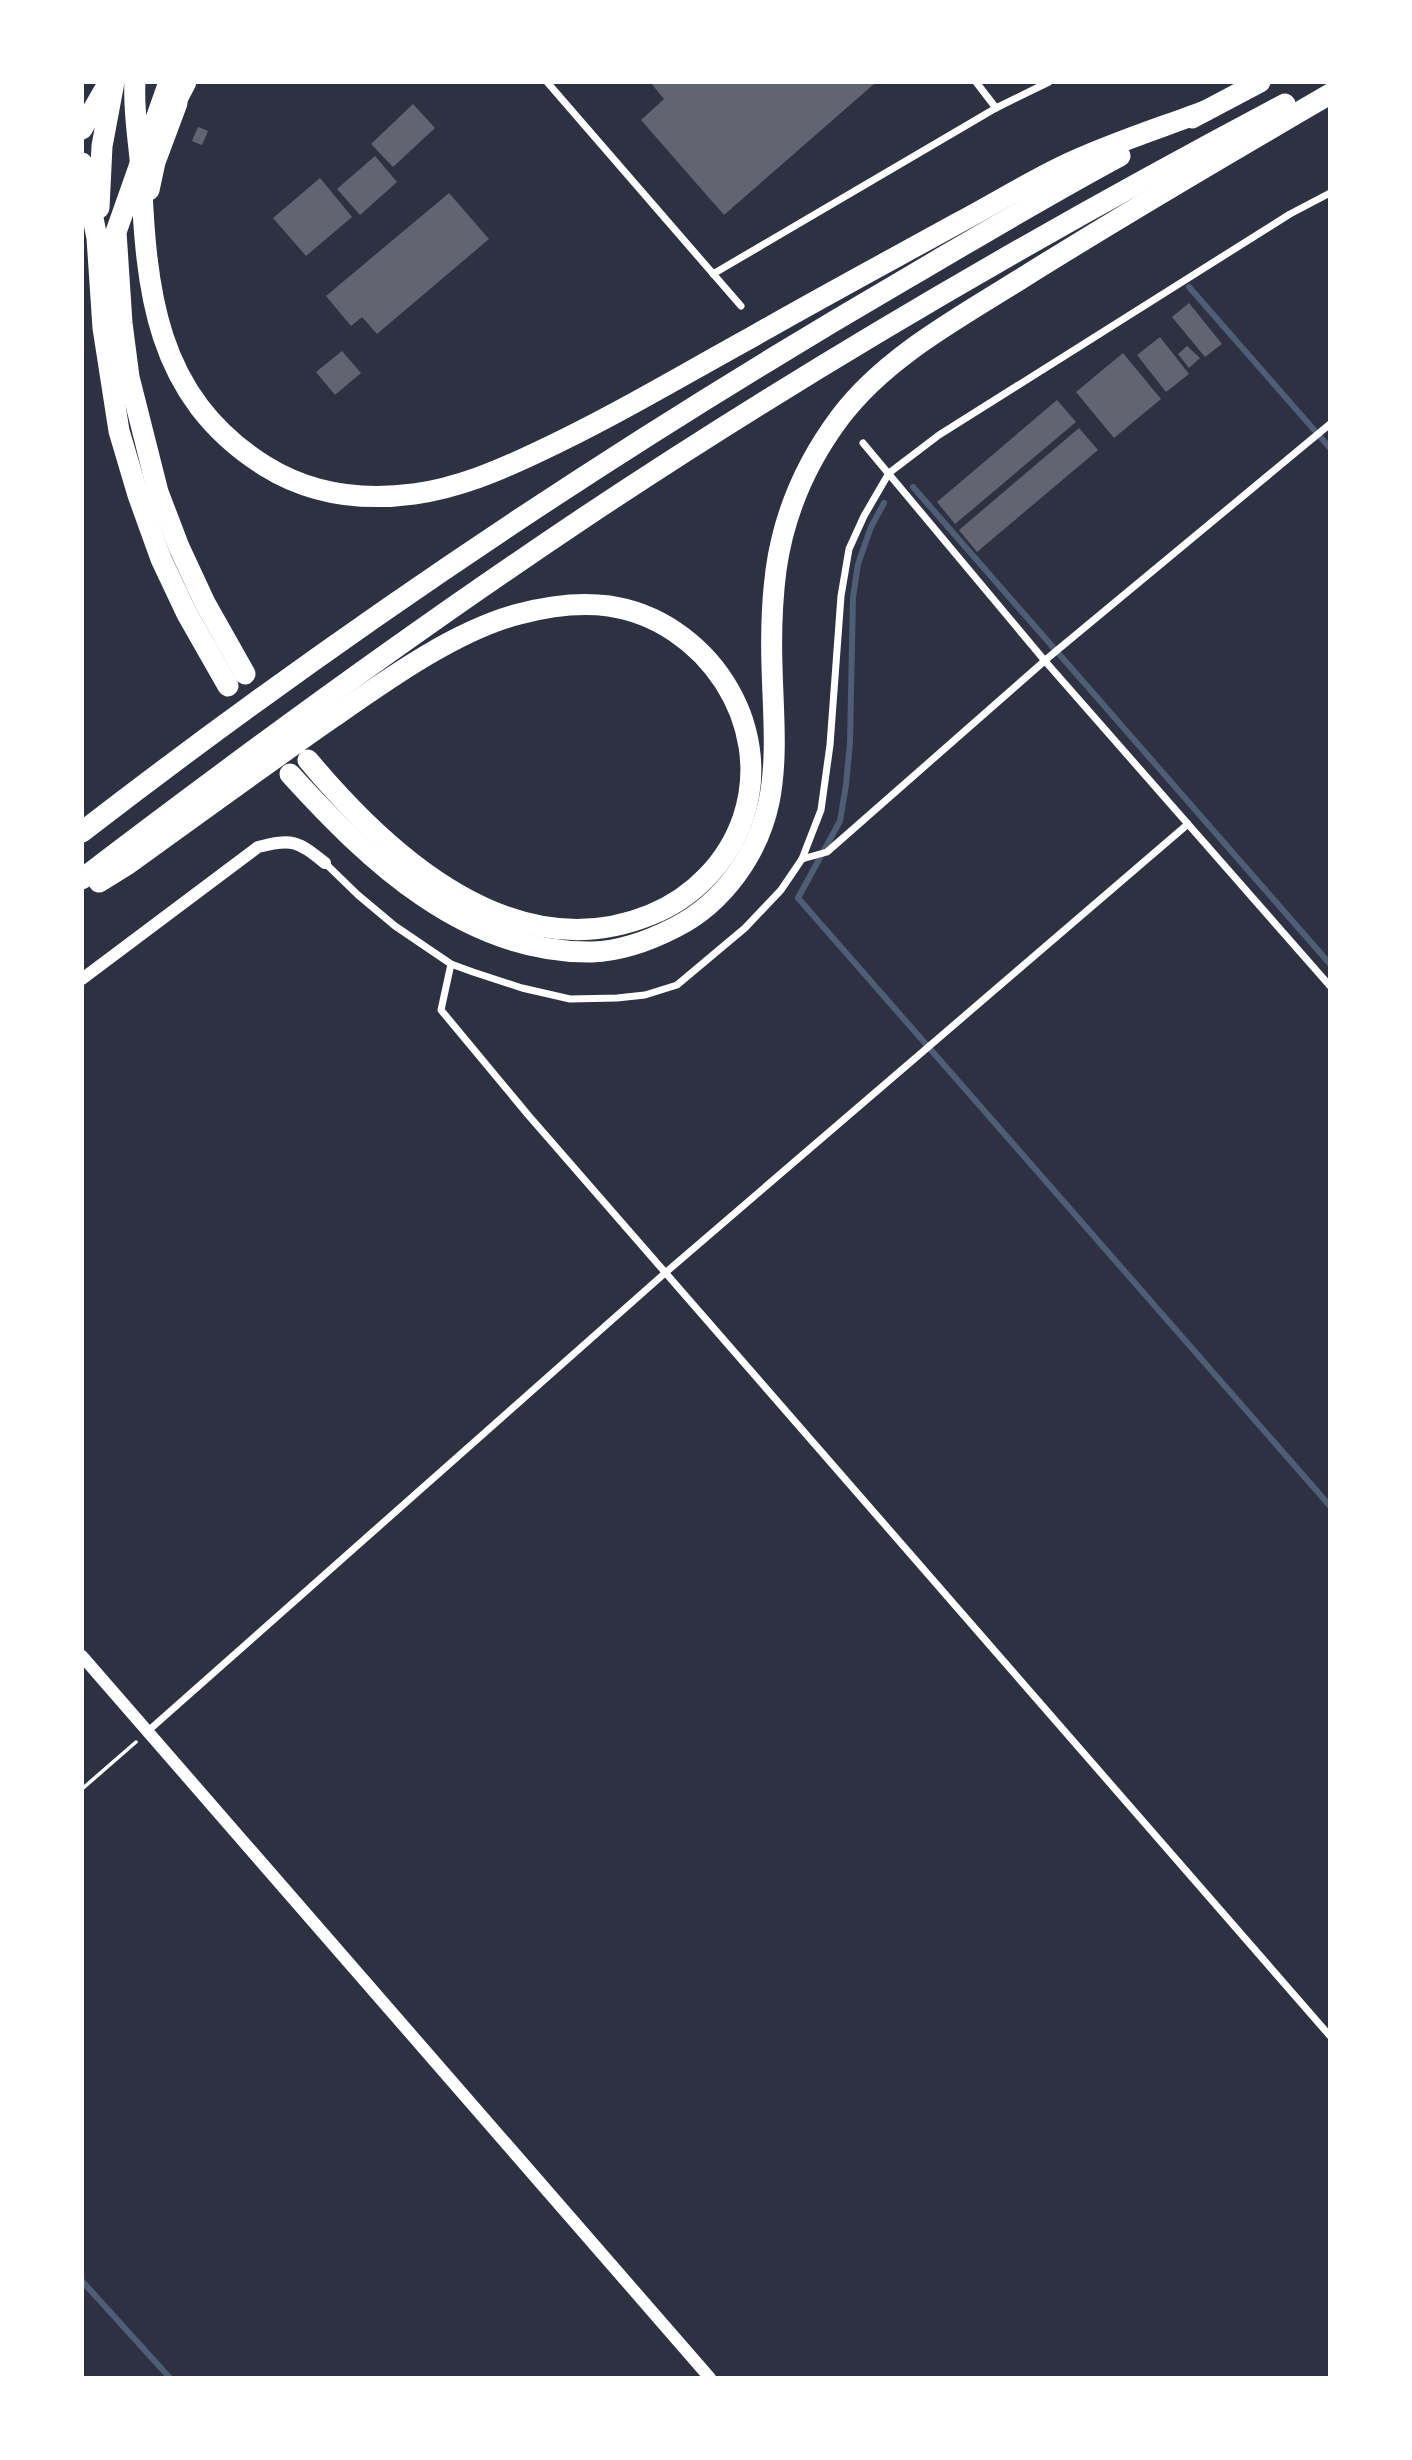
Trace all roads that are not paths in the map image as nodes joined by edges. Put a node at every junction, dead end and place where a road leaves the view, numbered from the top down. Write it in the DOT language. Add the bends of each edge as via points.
graph roads {
  1 [pos="96,82"];
  2 [pos="169,82"];
  3 [pos="186,82"];
  4 [pos="547,82"];
  5 [pos="976,82"];
  6 [pos="1049,82"];
  7 [pos="1260,82"];
  8 [pos="1327,82"];
  9 [pos="129,83"];
  10 [pos="1330,94"];
  11 [pos="177,103"];
  12 [pos="996,108"];
  13 [pos="1205,111"];
  14 [pos="82,122"];
  15 [pos="82,129"];
  16 [pos="140,159"];
  17 [pos="82,163"];
  18 [pos="1330,192"];
  19 [pos="143,220"];
  20 [pos="107,235"];
  21 [pos="713,274"];
  22 [pos="741,306"];
  23 [pos="1327,427"];
  24 [pos="863,443"];
  25 [pos="889,473"];
  26 [pos="1047,659"];
  27 [pos="237,680"];
  28 [pos="308,760"];
  29 [pos="290,774"];
  30 [pos="1188,824"];
  31 [pos="82,832"];
  32 [pos="802,859"];
  33 [pos="325,863"];
  34 [pos="82,879"];
  35 [pos="82,892"];
  36 [pos="451,964"];
  37 [pos="82,979"];
  38 [pos="1330,986"];
  39 [pos="665,1273"];
  40 [pos="82,1656"];
  41 [pos="148,1731"];
  42 [pos="1330,2036"];
  43 [pos="710,2378"];
  1 -- 14 [label="highway"];
  2 -- 16 [label="highway"];
  3 -- 11 [label="highway"];
  4 -- 21 [label="street"];
  5 -- 12 [label="street"];
  6 -- 12 [label="street"];
  7 -- 13 [label="highway"];
  8 -- 34 [label="highway" via="1093,207 778,393 463,600"];
  9 -- 15 [label="highway"];
  9 -- 16 [label="highway" via="147,90"];
  9 -- 20 [label="highway"];
  10 -- 29 [label="highway" via="948,325 895,363 844,412 806,473 782,537 772,613 773,767 762,827 734,877 690,920 631,947 601,951 570,952 504,939 409,886 329,816"];
  11 -- 16 [label="highway"];
  11 -- 19 [label="highway" via="155,162"];
  12 -- 21 [label="street"];
  13 -- 19 [label="highway" via="1063,166 573,436 488,475 414,494 343,495 306,486 256,460 219,432 196,406 163,340"];
  13 -- 31 [label="highway" via="1062,188 671,420 369,621"];
  16 -- 19 [label="highway"];
  16 -- 20 [label="highway"];
  17 -- 20 [label="highway"];
  18 -- 25 [label="street" via="939,435"];
  20 -- 27 [label="highway" via="129,377 159,492"];
  21 -- 22 [label="street"];
  23 -- 26 [label="street"];
  24 -- 25 [label="street"];
  25 -- 26 [label="street"];
  25 -- 32 [label="street" via="849,549 821,810"];
  26 -- 30 [label="street"];
  26 -- 32 [label="street" via="827,852"];
  28 -- 35 [label="highway" via="356,814 424,872 496,914 567,931 633,922 666,909 691,892 715,869 730,844 743,818 751,784 750,747 741,712 705,654 660,621 610,606 543,608 483,628 394,675"];
  30 -- 38 [label="street"];
  30 -- 39 [label="street"];
  32 -- 36 [label="street" via="781,890 745,928 677,985 645,995 570,999"];
  33 -- 36 [label="street" via="394,926"];
  33 -- 37 [label="street" via="297,843 280,841 258,847"];
  36 -- 39 [label="street" via="441,1010"];
  39 -- 41 [label="street"];
  39 -- 42 [label="street"];
  40 -- 41 [label="street"];
  41 -- 43 [label="street"];
}
